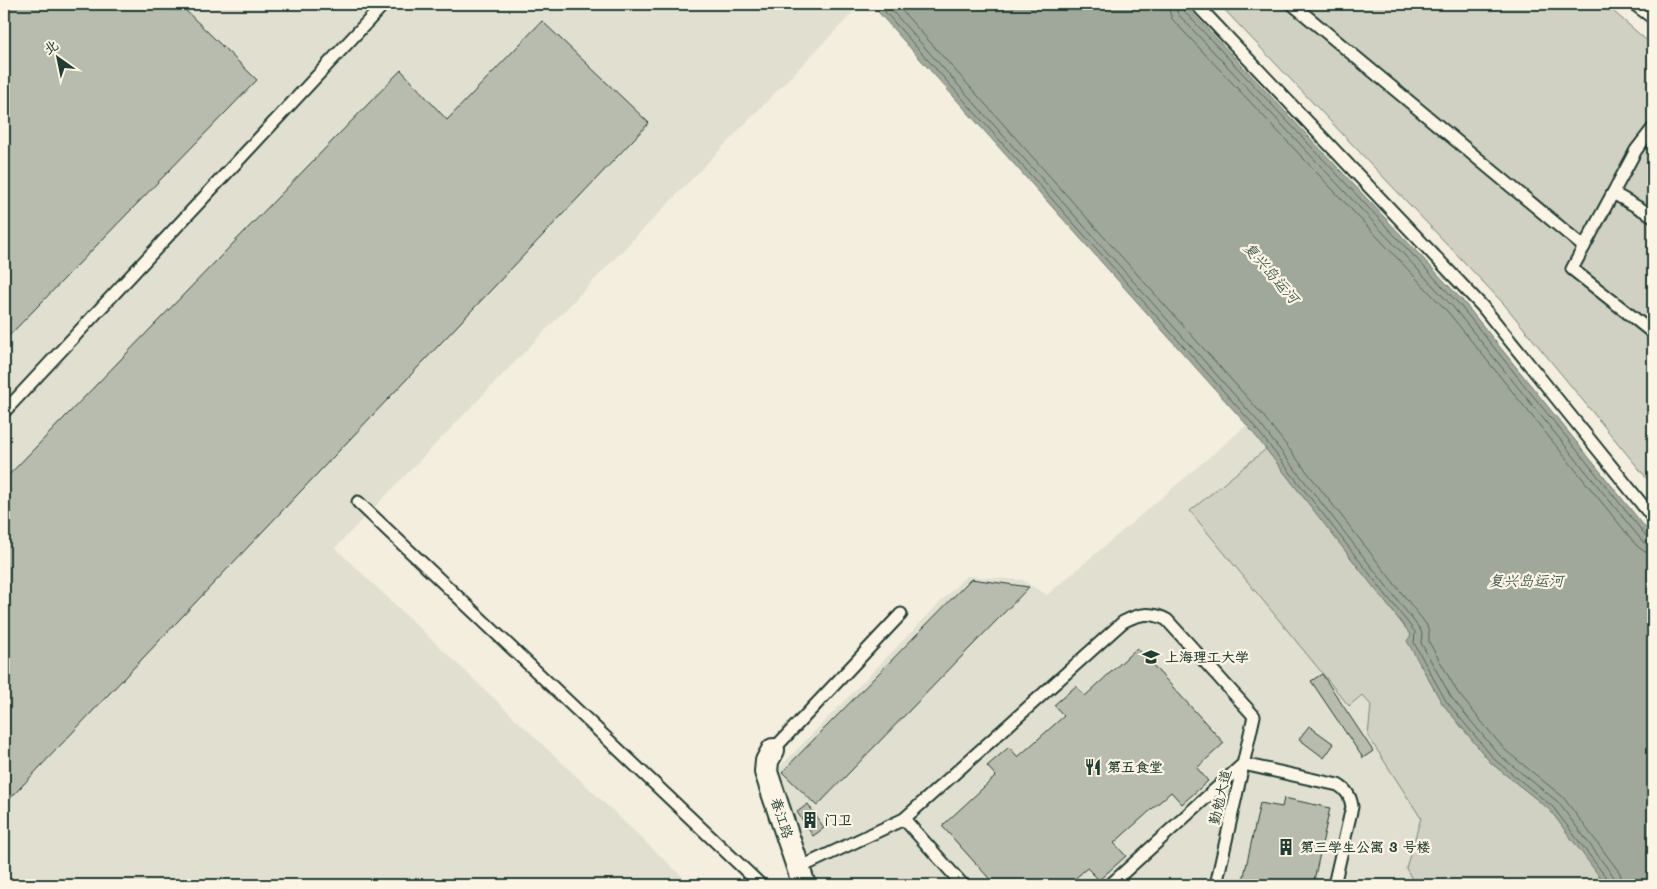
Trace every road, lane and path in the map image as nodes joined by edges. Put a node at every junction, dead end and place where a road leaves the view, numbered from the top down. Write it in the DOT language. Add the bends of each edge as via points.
graph roads {
  1 [pos="384,4"];
  2 [pos="1196,4"];
  3 [pos="1292,4"];
  4 [pos="1634,4"];
  5 [pos="1653,18"];
  6 [pos="1653,128"];
  7 [pos="1613,193"];
  8 [pos="1653,216"];
  9 [pos="1584,247"];
  10 [pos="1653,334"];
  11 [pos="4,412"];
  12 [pos="358,502"];
  13 [pos="1653,518"];
  14 [pos="901,614"];
  15 [pos="773,750"];
  16 [pos="1243,764"];
  17 [pos="904,820"];
  18 [pos="801,877"];
  19 [pos="761,885"];
  20 [pos="964,885"];
  21 [pos="1112,885"];
  22 [pos="1216,885"];
  23 [pos="1334,885"];
  1 -- 11 [label="lane"];
  2 -- 13 [label="lane" via="1482,306"];
  3 -- 9 [label="lane"];
  4 -- 5 [label="lane"];
  6 -- 7 [label="lane" via="1636,150"];
  7 -- 8 [label="lane"];
  7 -- 9 [label="lane"];
  9 -- 10 [label="lane" via="1572,269"];
  12 -- 19 [label="lane"];
  14 -- 15 [label="lane"];
  15 -- 18 [label="street, 春江路" via="766,772"];
  16 -- 17 [label="lane, 勤勉大道" via="1254,716 1167,620 1152,614 1134,616 1122,622"];
  16 -- 21 [label="lane"];
  16 -- 22 [label="lane, 勤勉大道"];
  16 -- 23 [label="lane" via="1344,788 1352,807"];
  17 -- 18 [label="lane"];
  17 -- 20 [label="lane"];
}
